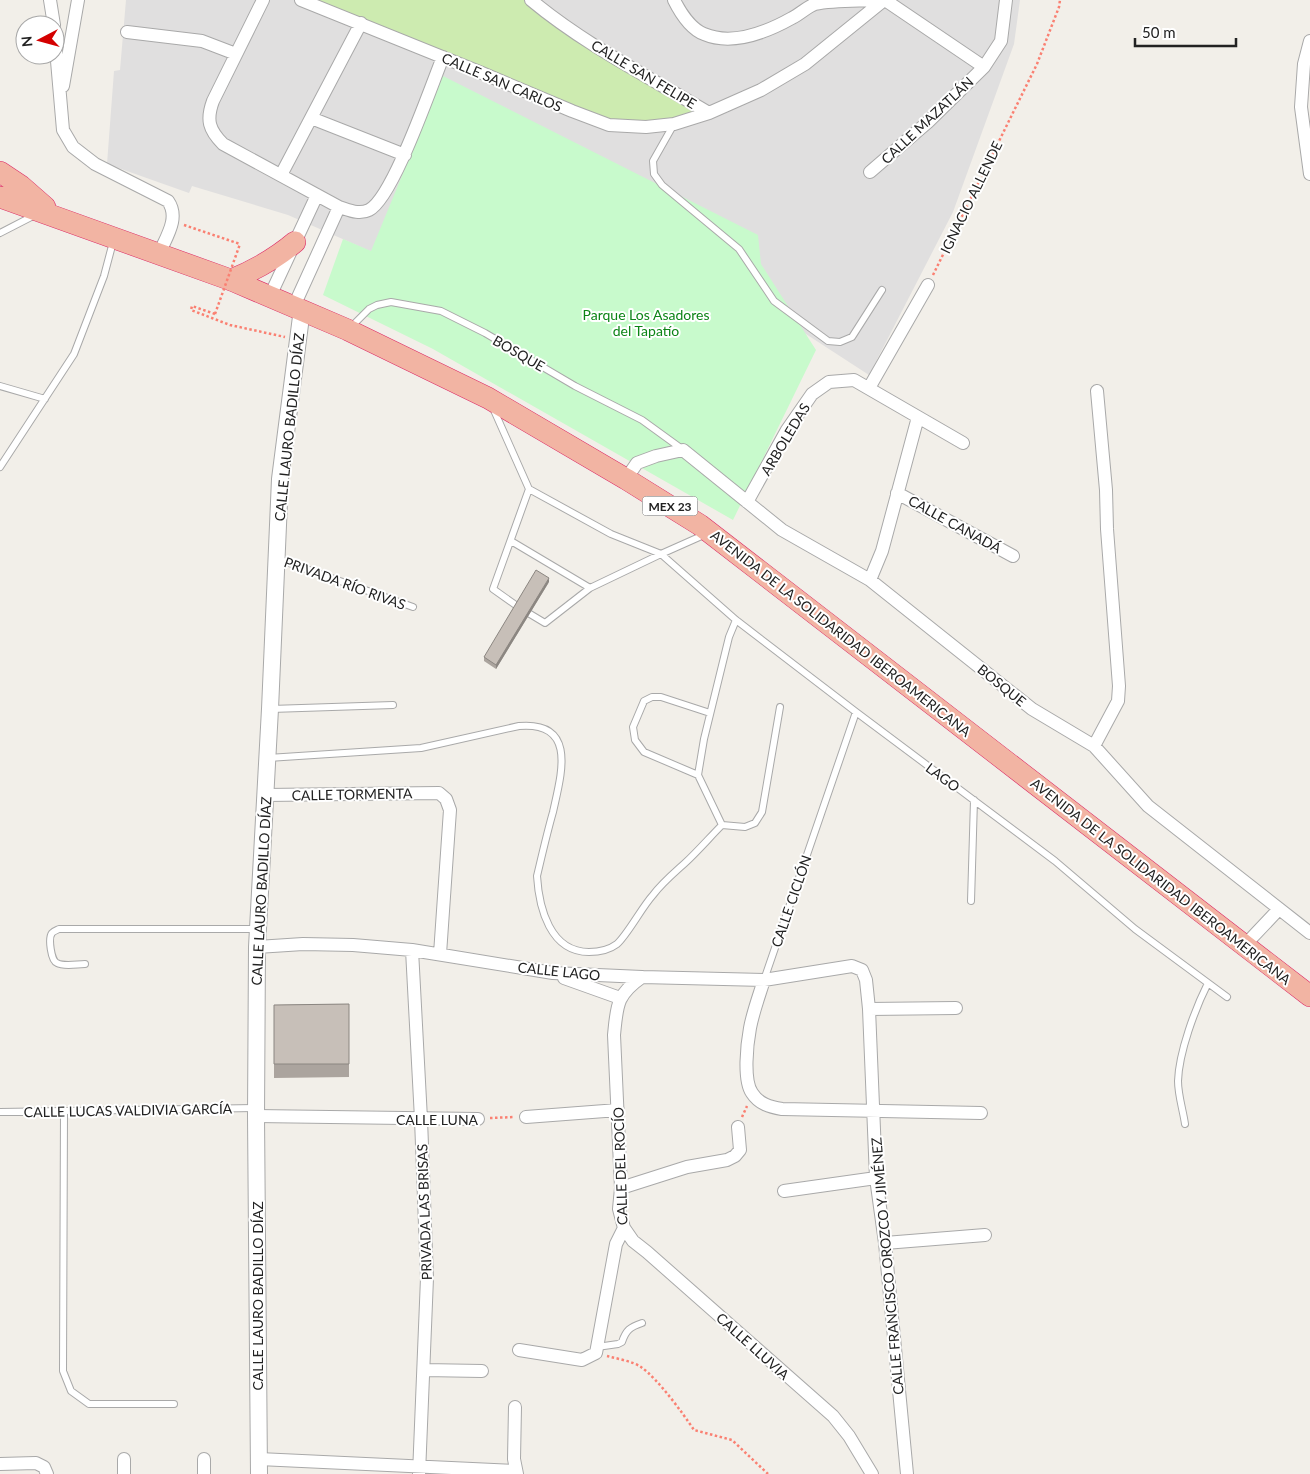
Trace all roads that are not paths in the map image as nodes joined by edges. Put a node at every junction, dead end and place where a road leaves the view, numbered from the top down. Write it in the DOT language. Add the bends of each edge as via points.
graph roads {
  1 [pos="50,0"];
  2 [pos="78,0"];
  3 [pos="263,0"];
  4 [pos="301,0"];
  5 [pos="531,0"];
  6 [pos="674,0"];
  7 [pos="876,0"];
  8 [pos="885,0"];
  9 [pos="1006,0"];
  10 [pos="52,15"];
  11 [pos="361,23"];
  12 [pos="65,28"];
  13 [pos="74,30"];
  14 [pos="127,32"];
  15 [pos="1310,41"];
  16 [pos="236,54"];
  17 [pos="443,57"];
  18 [pos="57,65"];
  19 [pos="984,67"];
  20 [pos="60,106"];
  21 [pos="1306,108"];
  22 [pos="709,113"];
  23 [pos="311,118"];
  24 [pos="674,124"];
  25 [pos="404,155"];
  26 [pos="0,172"];
  27 [pos="870,172"];
  28 [pos="1310,174"];
  29 [pos="280,175"];
  30 [pos="317,195"];
  31 [pos="0,197"];
  32 [pos="339,207"];
  33 [pos="48,213"];
  34 [pos="0,233"];
  35 [pos="114,238"];
  36 [pos="295,242"];
  37 [pos="159,254"];
  38 [pos="231,280"];
  39 [pos="928,286"];
  40 [pos="882,290"];
  41 [pos="270,296"];
  42 [pos="298,307"];
  43 [pos="348,330"];
  44 [pos="0,386"];
  45 [pos="870,388"];
  46 [pos="1097,391"];
  47 [pos="488,398"];
  48 [pos="45,399"];
  49 [pos="918,417"];
  50 [pos="963,443"];
  51 [pos="684,450"];
  52 [pos="0,467"];
  53 [pos="626,479"];
  54 [pos="529,488"];
  55 [pos="897,492"];
  56 [pos="747,502"];
  57 [pos="710,532"];
  58 [pos="511,541"];
  59 [pos="661,554"];
  60 [pos="1014,556"];
  61 [pos="276,558"];
  62 [pos="870,580"];
  63 [pos="590,588"];
  64 [pos="517,606"];
  65 [pos="413,607"];
  66 [pos="530,614"];
  67 [pos="736,620"];
  68 [pos="393,705"];
  69 [pos="780,707"];
  70 [pos="270,709"];
  71 [pos="856,712"];
  72 [pos="710,713"];
  73 [pos="1094,746"];
  74 [pos="267,758"];
  75 [pos="698,775"];
  76 [pos="265,795"];
  77 [pos="974,800"];
  78 [pos="722,825"];
  79 [pos="971,901"];
  80 [pos="1279,908"];
  81 [pos="258,930"];
  82 [pos="1310,933"];
  83 [pos="257,947"];
  84 [pos="412,950"];
  85 [pos="1251,951"];
  86 [pos="440,954"];
  87 [pos="86,964"];
  88 [pos="862,970"];
  89 [pos="553,974"];
  90 [pos="642,977"];
  91 [pos="1310,979"];
  92 [pos="764,980"];
  93 [pos="1208,983"];
  94 [pos="1310,996"];
  95 [pos="620,998"];
  96 [pos="1227,998"];
  97 [pos="956,1008"];
  98 [pos="870,1009"];
  99 [pos="618,1110"];
  100 [pos="64,1111"];
  101 [pos="874,1111"];
  102 [pos="0,1112"];
  103 [pos="256,1112"];
  104 [pos="981,1113"];
  105 [pos="526,1116"];
  106 [pos="422,1119"];
  107 [pos="478,1119"];
  108 [pos="1185,1124"];
  109 [pos="738,1128"];
  110 [pos="876,1178"];
  111 [pos="621,1188"];
  112 [pos="784,1191"];
  113 [pos="624,1228"];
  114 [pos="985,1235"];
  115 [pos="885,1243"];
  116 [pos="642,1323"];
  117 [pos="519,1350"];
  118 [pos="594,1352"];
  119 [pos="424,1370"];
  120 [pos="482,1371"];
  121 [pos="174,1404"];
  122 [pos="515,1407"];
  123 [pos="204,1459"];
  124 [pos="124,1460"];
  125 [pos="0,1464"];
  126 [pos="259,1467"];
  127 [pos="419,1470"];
  128 [pos="46,1471"];
  129 [pos="516,1472"];
  130 [pos="124,1474"];
  131 [pos="204,1474"];
  132 [pos="872,1474"];
  133 [pos="907,1474"];
  1 -- 10 [label="street"];
  2 -- 13 [label="street"];
  3 -- 16 [label="street"];
  4 -- 11 [label="street, CALLE SAN CARLOS"];
  5 -- 22 [label="street, CALLE SAN FELIPE" via="618,60"];
  6 -- 7 [label="street" via="703,34 723,38 745,37 770,28 816,3"];
  8 -- 19 [label="street"];
  8 -- 22 [label="street, CALLE SAN FELIPE" via="805,64 761,90"];
  9 -- 19 [label="street, CALLE MAZATLÁN" via="1000,41"];
  11 -- 17 [label="street, CALLE SAN CARLOS"];
  11 -- 23 [label="street"];
  12 -- 13 [label="street"];
  13 -- 20 [label="street"];
  14 -- 16 [label="street" via="202,41"];
  15 -- 21 [label="street" via="1304,64"];
  16 -- 29 [label="street" via="211,106 210,126 223,144"];
  17 -- 24 [label="street, CALLE SAN CARLOS" via="609,125 646,128"];
  17 -- 25 [label="street"];
  18 -- 20 [label="street"];
  19 -- 27 [label="street, CALLE MAZATLÁN" via="928,122"];
  20 -- 37 [label="street" via="63,130 73,147 95,164 168,200 174,209 174,220"];
  21 -- 28 [label="street"];
  22 -- 24 [label="street, CALLE SAN CARLOS"];
  23 -- 25 [label="street"];
  23 -- 29 [label="street"];
  24 -- 40 [label="lane" via="653,161 654,174 739,249 774,301 828,341 840,342 852,337"];
  25 -- 32 [label="street" via="378,203 365,212"];
  26 -- 33 [label="highway" via="21,186"];
  29 -- 30 [label="street"];
  30 -- 32 [label="street"];
  30 -- 36 [label="street"];
  31 -- 33 [label="highway, AVENIDA DE LA SOLIDARIDAD IBEROAMERICANA / MEX 23"];
  32 -- 42 [label="street"];
  33 -- 34 [label="lane"];
  33 -- 35 [label="highway, AVENIDA DE LA SOLIDARIDAD IBEROAMERICANA / MEX 23"];
  35 -- 37 [label="highway, AVENIDA DE LA SOLIDARIDAD IBEROAMERICANA / MEX 23"];
  35 -- 48 [label="lane" via="104,276 74,354"];
  36 -- 38 [label="highway" via="276,258"];
  36 -- 41 [label="street"];
  37 -- 38 [label="highway, AVENIDA DE LA SOLIDARIDAD IBEROAMERICANA / MEX 23"];
  38 -- 41 [label="highway, AVENIDA DE LA SOLIDARIDAD IBEROAMERICANA / MEX 23"];
  39 -- 45 [label="street"];
  41 -- 42 [label="highway, AVENIDA DE LA SOLIDARIDAD IBEROAMERICANA / MEX 23"];
  42 -- 43 [label="highway, AVENIDA DE LA SOLIDARIDAD IBEROAMERICANA / MEX 23"];
  42 -- 61 [label="street, CALLE LAURO BADILLO DÍAZ" via="280,479"];
  43 -- 47 [label="highway, AVENIDA DE LA SOLIDARIDAD IBEROAMERICANA / MEX 23"];
  43 -- 51 [label="lane, BOSQUE" via="369,309 391,302 441,311 642,420"];
  44 -- 48 [label="lane"];
  45 -- 49 [label="street, ARBOLEDAS"];
  45 -- 56 [label="street, ARBOLEDAS" via="854,380 829,382 812,394 787,430"];
  46 -- 73 [label="street" via="1120,686 1118,701"];
  47 -- 53 [label="highway, AVENIDA DE LA SOLIDARIDAD IBEROAMERICANA / MEX 23"];
  47 -- 54 [label="lane"];
  48 -- 52 [label="lane"];
  49 -- 50 [label="street, ARBOLEDAS"];
  49 -- 55 [label="street"];
  51 -- 53 [label="street" via="638,463"];
  51 -- 56 [label="street, BOSQUE"];
  53 -- 57 [label="highway, AVENIDA DE LA SOLIDARIDAD IBEROAMERICANA / MEX 23"];
  54 -- 58 [label="lane"];
  54 -- 59 [label="lane, LAGO" via="611,534"];
  55 -- 60 [label="street, CALLE CANADÁ"];
  55 -- 62 [label="street" via="882,551"];
  56 -- 62 [label="street, BOSQUE" via="782,530"];
  57 -- 59 [label="lane"];
  57 -- 85 [label="highway, AVENIDA DE LA SOLIDARIDAD IBEROAMERICANA / MEX 23"];
  58 -- 63 [label="lane"];
  58 -- 64 [label="lane" via="494,589"];
  59 -- 63 [label="lane"];
  59 -- 67 [label="lane, LAGO"];
  61 -- 65 [label="lane, PRIVADA RÍO RIVAS"];
  61 -- 70 [label="street, CALLE LAURO BADILLO DÍAZ"];
  62 -- 73 [label="street, BOSQUE" via="1032,709"];
  63 -- 66 [label="lane" via="545,622"];
  67 -- 71 [label="lane, LAGO"];
  67 -- 72 [label="lane"];
  68 -- 70 [label="lane"];
  69 -- 78 [label="lane" via="762,812 755,823 745,827"];
  70 -- 74 [label="street, CALLE LAURO BADILLO DÍAZ"];
  71 -- 77 [label="lane, LAGO"];
  71 -- 92 [label="lane, CALLE CICLÓN"];
  72 -- 75 [label="lane"];
  72 -- 75 [label="lane" via="652,697 644,702 632,727 635,740 644,752"];
  73 -- 80 [label="street, BOSQUE" via="1148,806"];
  74 -- 76 [label="street, CALLE LAURO BADILLO DÍAZ"];
  74 -- 78 [label="lane" via="421,748 519,726 532,725 551,732 562,750 561,774 537,876 538,894 549,927 565,947 581,952 609,949 618,943 652,895"];
  75 -- 78 [label="lane"];
  76 -- 81 [label="street, CALLE LAURO BADILLO DÍAZ"];
  76 -- 86 [label="street, CALLE TORMENTA" via="439,793 446,799 450,810"];
  77 -- 79 [label="lane"];
  77 -- 93 [label="lane, LAGO"];
  80 -- 82 [label="street, BOSQUE"];
  80 -- 85 [label="street"];
  81 -- 83 [label="street, CALLE LAURO BADILLO DÍAZ"];
  81 -- 87 [label="lane" via="53,931 54,962"];
  83 -- 84 [label="street, CALLE LAGO" via="311,944"];
  83 -- 103 [label="street, CALLE LAURO BADILLO DÍAZ"];
  84 -- 86 [label="street, CALLE LAGO"];
  84 -- 106 [label="street, PRIVADA LAS BRISAS"];
  85 -- 91 [label="highway"];
  85 -- 94 [label="highway, AVENIDA DE LA SOLIDARIDAD IBEROAMERICANA / MEX 23"];
  86 -- 89 [label="street, CALLE LAGO"];
  88 -- 92 [label="street, CALLE LAGO" via="852,966"];
  88 -- 98 [label="street, CALLE FRANCISCO OROZCO Y JIMÉNEZ"];
  89 -- 90 [label="street, CALLE LAGO"];
  89 -- 95 [label="street"];
  90 -- 92 [label="street, CALLE LAGO"];
  90 -- 95 [label="street"];
  92 -- 101 [label="street, CALLE CICLÓN" via="750,1028 746,1072 752,1093 767,1106 782,1109"];
  93 -- 96 [label="lane, LAGO"];
  93 -- 108 [label="lane" via="1180,1058 1178,1082"];
  95 -- 99 [label="street, CALLE DEL ROCÍO" via="614,1036"];
  97 -- 98 [label="street"];
  98 -- 101 [label="street, CALLE FRANCISCO OROZCO Y JIMÉNEZ"];
  99 -- 105 [label="street"];
  99 -- 111 [label="street, CALLE DEL ROCÍO"];
  100 -- 102 [label="lane, CALLE LUCAS VALDIVIA GARCÍA"];
  100 -- 103 [label="lane, CALLE LUCAS VALDIVIA GARCÍA"];
  100 -- 121 [label="lane" via="63,1371 71,1391 89,1404"];
  101 -- 104 [label="street"];
  101 -- 110 [label="street, CALLE FRANCISCO OROZCO Y JIMÉNEZ"];
  103 -- 106 [label="street, CALLE LUNA"];
  103 -- 126 [label="street, CALLE LAURO BADILLO DÍAZ"];
  106 -- 107 [label="street, CALLE LUNA"];
  106 -- 119 [label="street, PRIVADA LAS BRISAS" via="427,1278"];
  109 -- 111 [label="street" via="740,1150 736,1156 686,1167"];
  110 -- 112 [label="street"];
  110 -- 115 [label="street, CALLE FRANCISCO OROZCO Y JIMÉNEZ"];
  111 -- 113 [label="street, CALLE DEL ROCÍO" via="619,1210"];
  113 -- 118 [label="street, CALLE DEL ROCÍO" via="616,1244"];
  113 -- 132 [label="street, CALLE LLUVIA" via="633,1241 833,1416"];
  114 -- 115 [label="street"];
  115 -- 133 [label="street, CALLE FRANCISCO OROZCO Y JIMÉNEZ"];
  116 -- 118 [label="lane" via="629,1328 622,1342"];
  117 -- 118 [label="street" via="582,1360"];
  119 -- 120 [label="street"];
  119 -- 127 [label="street, PRIVADA LAS BRISAS"];
  122 -- 129 [label="street"];
  123 -- 131 [label="street"];
  124 -- 130 [label="street"];
  125 -- 128 [label="street" via="36,1463"];
  126 -- 127 [label="street"];
  127 -- 129 [label="street"];
}
